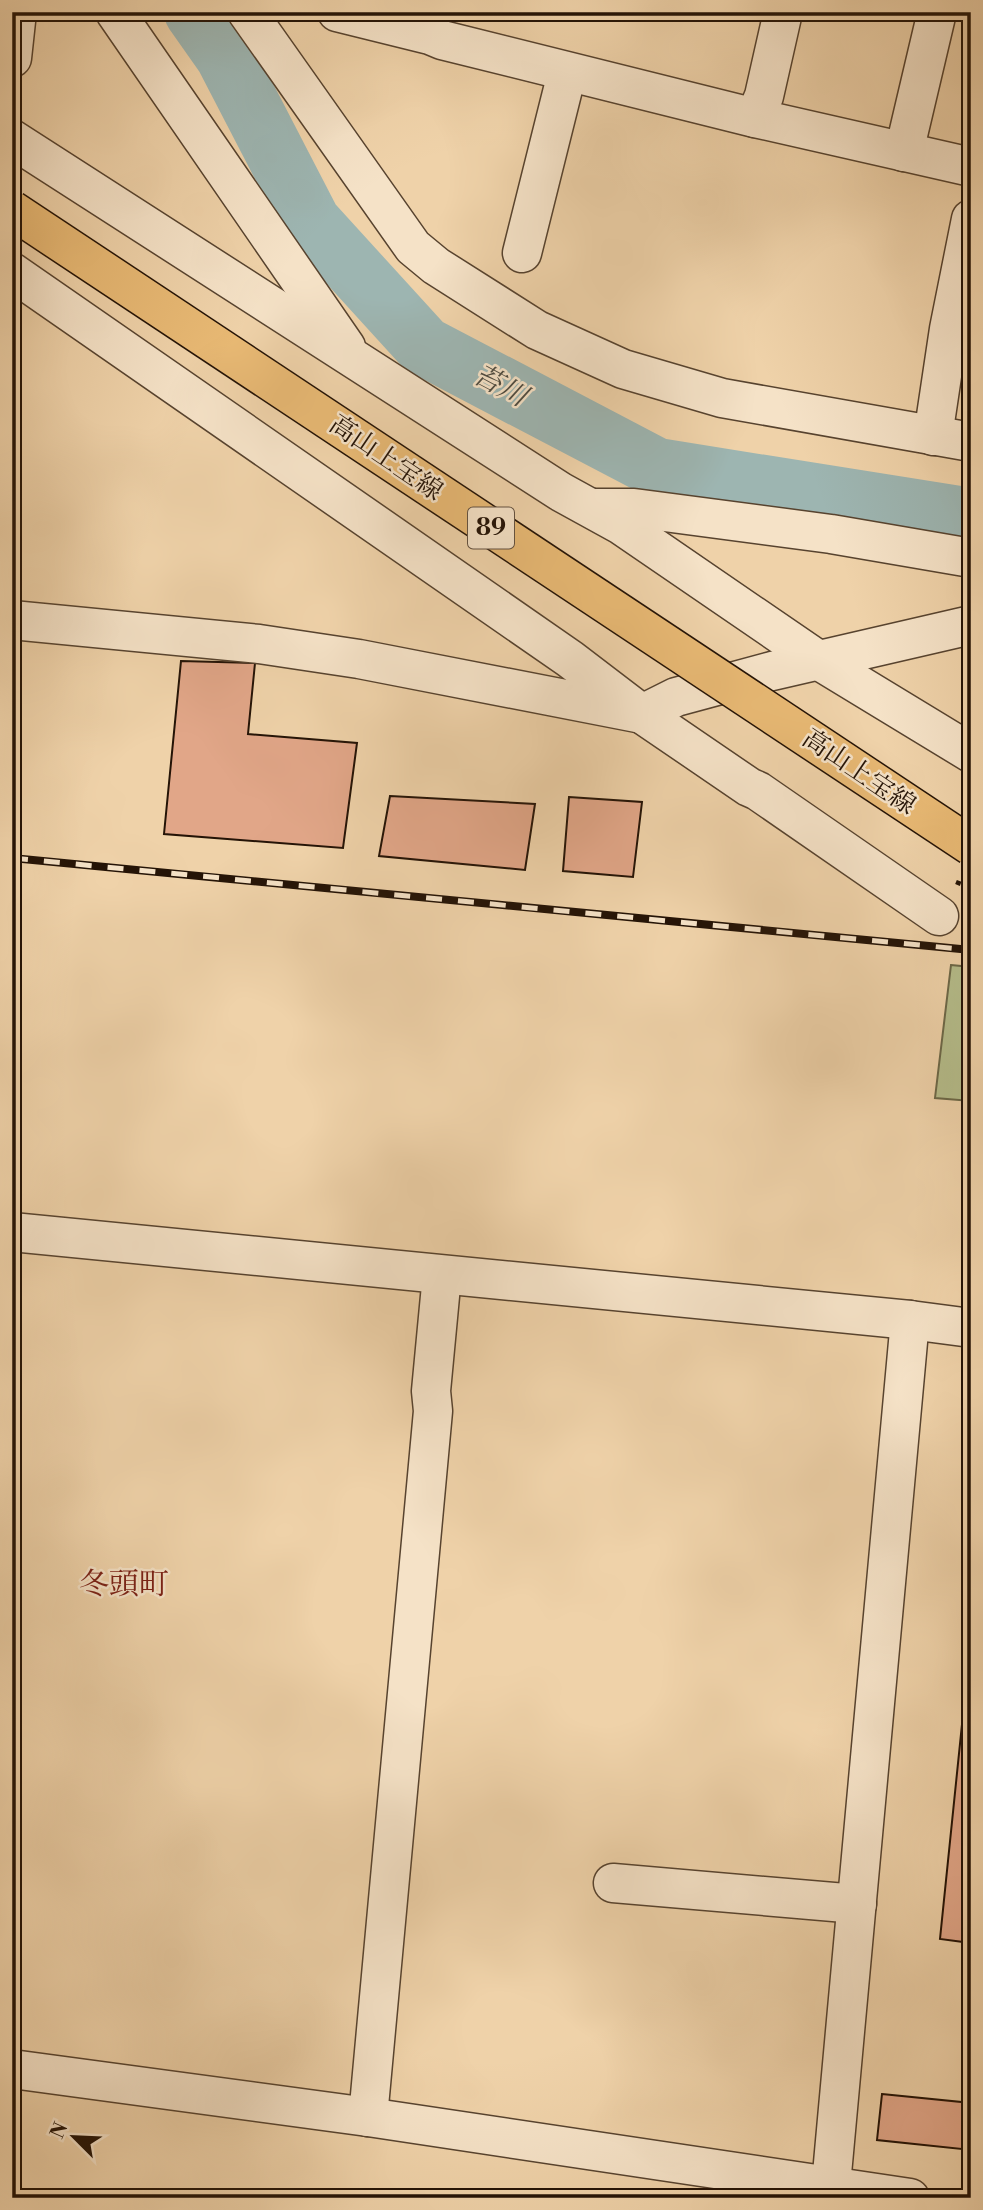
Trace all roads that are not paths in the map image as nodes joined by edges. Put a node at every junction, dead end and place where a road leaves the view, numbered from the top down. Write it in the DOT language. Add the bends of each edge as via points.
graph roads {
  1 [pos="17,12"];
  2 [pos="115,12"];
  3 [pos="247,12"];
  4 [pos="337,12"];
  5 [pos="783,12"];
  6 [pos="937,12"];
  7 [pos="434,23"];
  8 [pos="12,58"];
  9 [pos="567,73"];
  10 [pos="755,118"];
  11 [pos="12,139"];
  12 [pos="904,152"];
  13 [pos="971,167"];
  14 [pos="12,210"];
  15 [pos="971,219"];
  16 [pos="522,253"];
  17 [pos="12,272"];
  18 [pos="354,359"];
  19 [pos="933,436"];
  20 [pos="971,442"];
  21 [pos="589,508"];
  22 [pos="971,558"];
  23 [pos="12,620"];
  24 [pos="971,625"];
  25 [pos="818,660"];
  26 [pos="642,714"];
  27 [pos="971,753"];
  28 [pos="971,846"];
  29 [pos="939,916"];
  30 [pos="12,1232"];
  31 [pos="442,1275"];
  32 [pos="910,1320"];
  33 [pos="971,1328"];
  34 [pos="613,1883"];
  35 [pos="857,1904"];
  36 [pos="12,2069"];
  37 [pos="368,2117"];
  38 [pos="831,2185"];
  39 [pos="910,2198"];
  1 -- 8 [label="street"];
  2 -- 18 [label="street"];
  3 -- 19 [label="street" via="413,247 537,330 622,369 722,398"];
  4 -- 7 [label="street"];
  5 -- 10 [label="street"];
  6 -- 12 [label="street"];
  7 -- 9 [label="street" via="442,40"];
  9 -- 10 [label="street"];
  9 -- 16 [label="street"];
  10 -- 12 [label="street"];
  11 -- 18 [label="street"];
  12 -- 13 [label="street"];
  14 -- 28 [label="main road, 高山上宝線 / 89, bridge"];
  15 -- 19 [label="street"];
  17 -- 26 [label="street" via="570,659"];
  18 -- 21 [label="street"];
  19 -- 20 [label="street"];
  21 -- 22 [label="street" via="634,508 818,532"];
  21 -- 25 [label="street" via="621,525"];
  23 -- 26 [label="street" via="359,659"];
  24 -- 25 [label="street"];
  25 -- 26 [label="street" via="676,697"];
  25 -- 27 [label="street"];
  26 -- 29 [label="street"];
  30 -- 31 [label="street"];
  31 -- 32 [label="street"];
  31 -- 37 [label="street"];
  32 -- 33 [label="street"];
  32 -- 35 [label="street"];
  34 -- 35 [label="street"];
  35 -- 38 [label="street"];
  36 -- 37 [label="street"];
  37 -- 38 [label="street"];
  38 -- 39 [label="street"];
}
